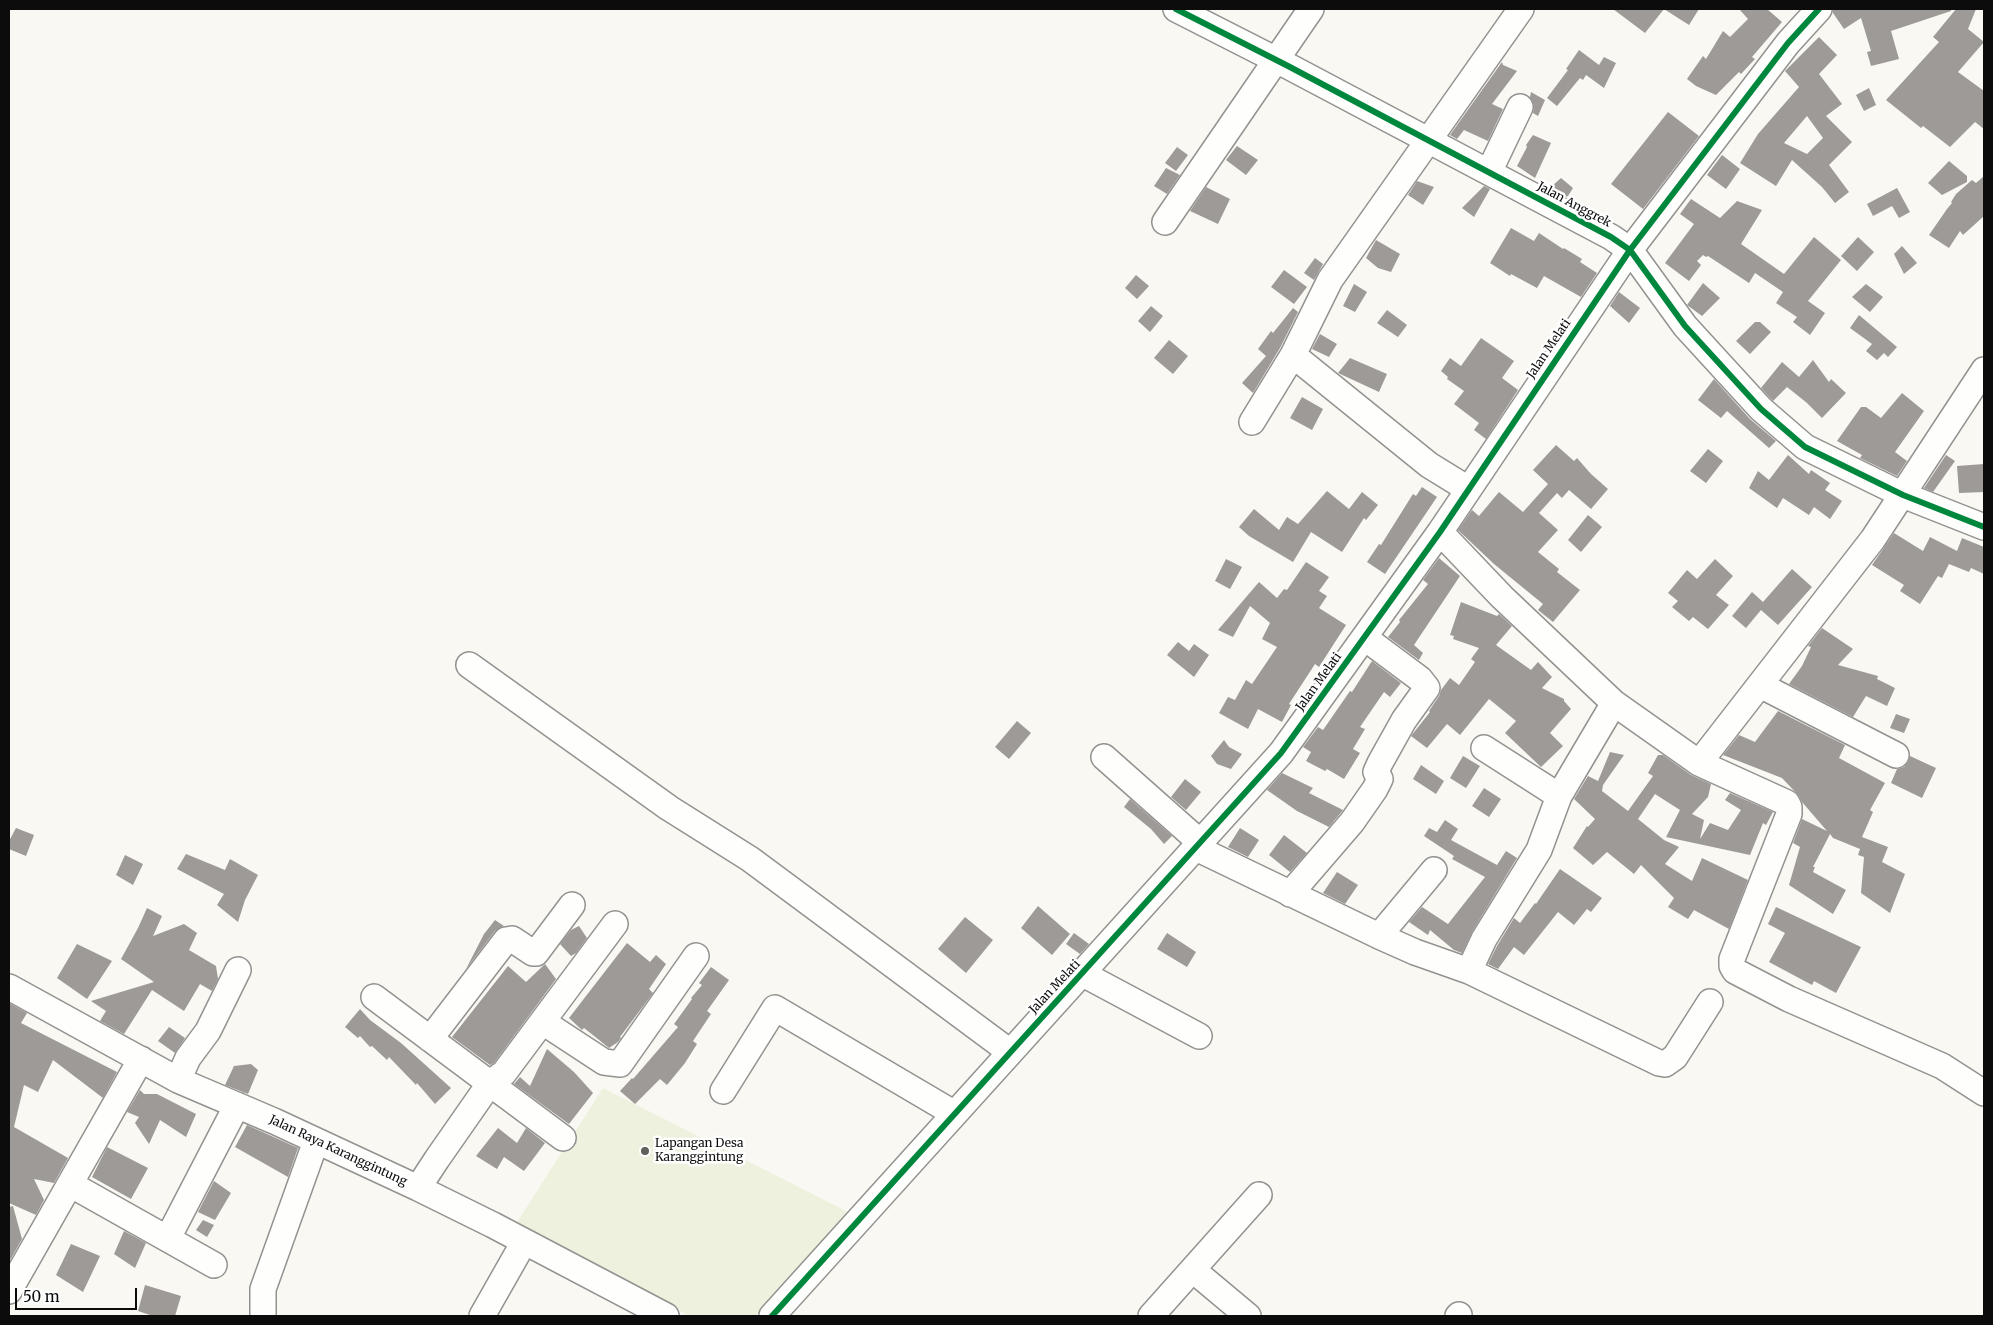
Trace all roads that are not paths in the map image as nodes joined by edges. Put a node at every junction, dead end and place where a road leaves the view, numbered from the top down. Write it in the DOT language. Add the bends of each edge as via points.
graph roads {
  1 [pos="1176,9"];
  2 [pos="1311,9"];
  3 [pos="1522,9"];
  4 [pos="1819,9"];
  5 [pos="1275,59"];
  6 [pos="1520,108"];
  7 [pos="1429,141"];
  8 [pos="1489,172"];
  9 [pos="1165,222"];
  10 [pos="1630,250"];
  11 [pos="1293,356"];
  12 [pos="1984,370"];
  13 [pos="1252,422"];
  14 [pos="1468,489"];
  15 [pos="1903,495"];
  16 [pos="1984,527"];
  17 [pos="1440,532"];
  18 [pos="1365,638"];
  19 [pos="469,665"];
  20 [pos="1760,685"];
  21 [pos="1614,703"];
  22 [pos="1484,748"];
  23 [pos="1896,755"];
  24 [pos="1104,757"];
  25 [pos="1699,763"];
  26 [pos="1560,796"];
  27 [pos="1199,845"];
  28 [pos="1434,870"];
  29 [pos="1290,894"];
  30 [pos="572,905"];
  31 [pos="615,924"];
  32 [pos="1379,936"];
  33 [pos="696,956"];
  34 [pos="238,970"];
  35 [pos="1468,971"];
  36 [pos="1083,974"];
  37 [pos="9,987"];
  38 [pos="374,997"];
  39 [pos="1710,1002"];
  40 [pos="543,1022"];
  41 [pos="1199,1036"];
  42 [pos="430,1039"];
  43 [pos="1010,1052"];
  44 [pos="141,1059"];
  45 [pos="178,1080"];
  46 [pos="498,1082"];
  47 [pos="723,1090"];
  48 [pos="1984,1093"];
  49 [pos="237,1105"];
  50 [pos="955,1114"];
  51 [pos="563,1138"];
  52 [pos="316,1141"];
  53 [pos="70,1184"];
  54 [pos="426,1192"];
  55 [pos="1259,1195"];
  56 [pos="168,1238"];
  57 [pos="524,1242"];
  58 [pos="214,1265"];
  59 [pos="1193,1270"];
  60 [pos="9,1291"];
  61 [pos="263,1316"];
  62 [pos="482,1316"];
  63 [pos="666,1316"];
  64 [pos="772,1316"];
  65 [pos="1151,1316"];
  66 [pos="1248,1316"];
  1 -- 5 [label="street, Jalan Anggrek"];
  2 -- 5 [label="street"];
  3 -- 7 [label="street"];
  4 -- 10 [label="street, Jalan Melati" via="1788,43"];
  5 -- 7 [label="street, Jalan Anggrek"];
  5 -- 9 [label="street"];
  6 -- 8 [label="street"];
  7 -- 8 [label="street, Jalan Anggrek"];
  7 -- 11 [label="street" via="1330,280"];
  8 -- 10 [label="street, Jalan Anggrek" via="1596,228"];
  10 -- 14 [label="street, Jalan Melati"];
  10 -- 15 [label="street, Jalan Anggrek" via="1685,326 1762,409 1805,447"];
  11 -- 13 [label="street"];
  11 -- 14 [label="street" via="1429,465"];
  12 -- 15 [label="street"];
  14 -- 17 [label="street, Jalan Melati"];
  15 -- 16 [label="street, Jalan Anggrek"];
  15 -- 20 [label="street"];
  17 -- 18 [label="street, Jalan Melati"];
  17 -- 21 [label="street" via="1502,597"];
  18 -- 27 [label="street, Jalan Melati" via="1281,753"];
  18 -- 29 [label="street" via="1420,679 1427,688 1380,763 1376,772 1380,779 1375,789 1352,822"];
  19 -- 43 [label="street" via="669,808 750,859"];
  20 -- 23 [label="street"];
  20 -- 25 [label="street"];
  21 -- 25 [label="street"];
  21 -- 26 [label="street"];
  22 -- 26 [label="street"];
  24 -- 27 [label="street"];
  25 -- 48 [label="street" via="1789,807 1732,959 1736,971 1789,999 1942,1066"];
  26 -- 35 [label="street" via="1538,850"];
  27 -- 29 [label="street"];
  27 -- 36 [label="street, Jalan Melati"];
  28 -- 32 [label="street"];
  29 -- 32 [label="street"];
  30 -- 42 [label="street" via="536,953 512,939 506,940"];
  31 -- 40 [label="street"];
  32 -- 35 [label="street"];
  33 -- 40 [label="street" via="620,1064 604,1062"];
  34 -- 45 [label="street" via="208,1031 188,1058"];
  35 -- 39 [label="street" via="1659,1064 1670,1062 1675,1057"];
  36 -- 41 [label="street"];
  36 -- 43 [label="street, Jalan Melati"];
  37 -- 44 [label="street, Jalan Raya Karanggintung"];
  38 -- 42 [label="street"];
  40 -- 46 [label="street"];
  42 -- 46 [label="street"];
  43 -- 50 [label="street, Jalan Melati"];
  44 -- 45 [label="street, Jalan Raya Karanggintung"];
  44 -- 53 [label="street"];
  45 -- 49 [label="street, Jalan Raya Karanggintung"];
  46 -- 51 [label="street"];
  46 -- 54 [label="street" via="437,1159"];
  47 -- 50 [label="street" via="775,1008"];
  49 -- 52 [label="street, Jalan Raya Karanggintung"];
  49 -- 56 [label="street"];
  50 -- 64 [label="street, Jalan Melati"];
  52 -- 54 [label="street, Jalan Raya Karanggintung"];
  52 -- 61 [label="street" via="263,1289"];
  53 -- 56 [label="street"];
  53 -- 60 [label="street"];
  54 -- 57 [label="street, Jalan Raya Karanggintung"];
  55 -- 59 [label="street"];
  56 -- 58 [label="street"];
  57 -- 62 [label="street"];
  57 -- 63 [label="street, Jalan Raya Karanggintung"];
  59 -- 65 [label="street"];
  59 -- 66 [label="street"];
}
